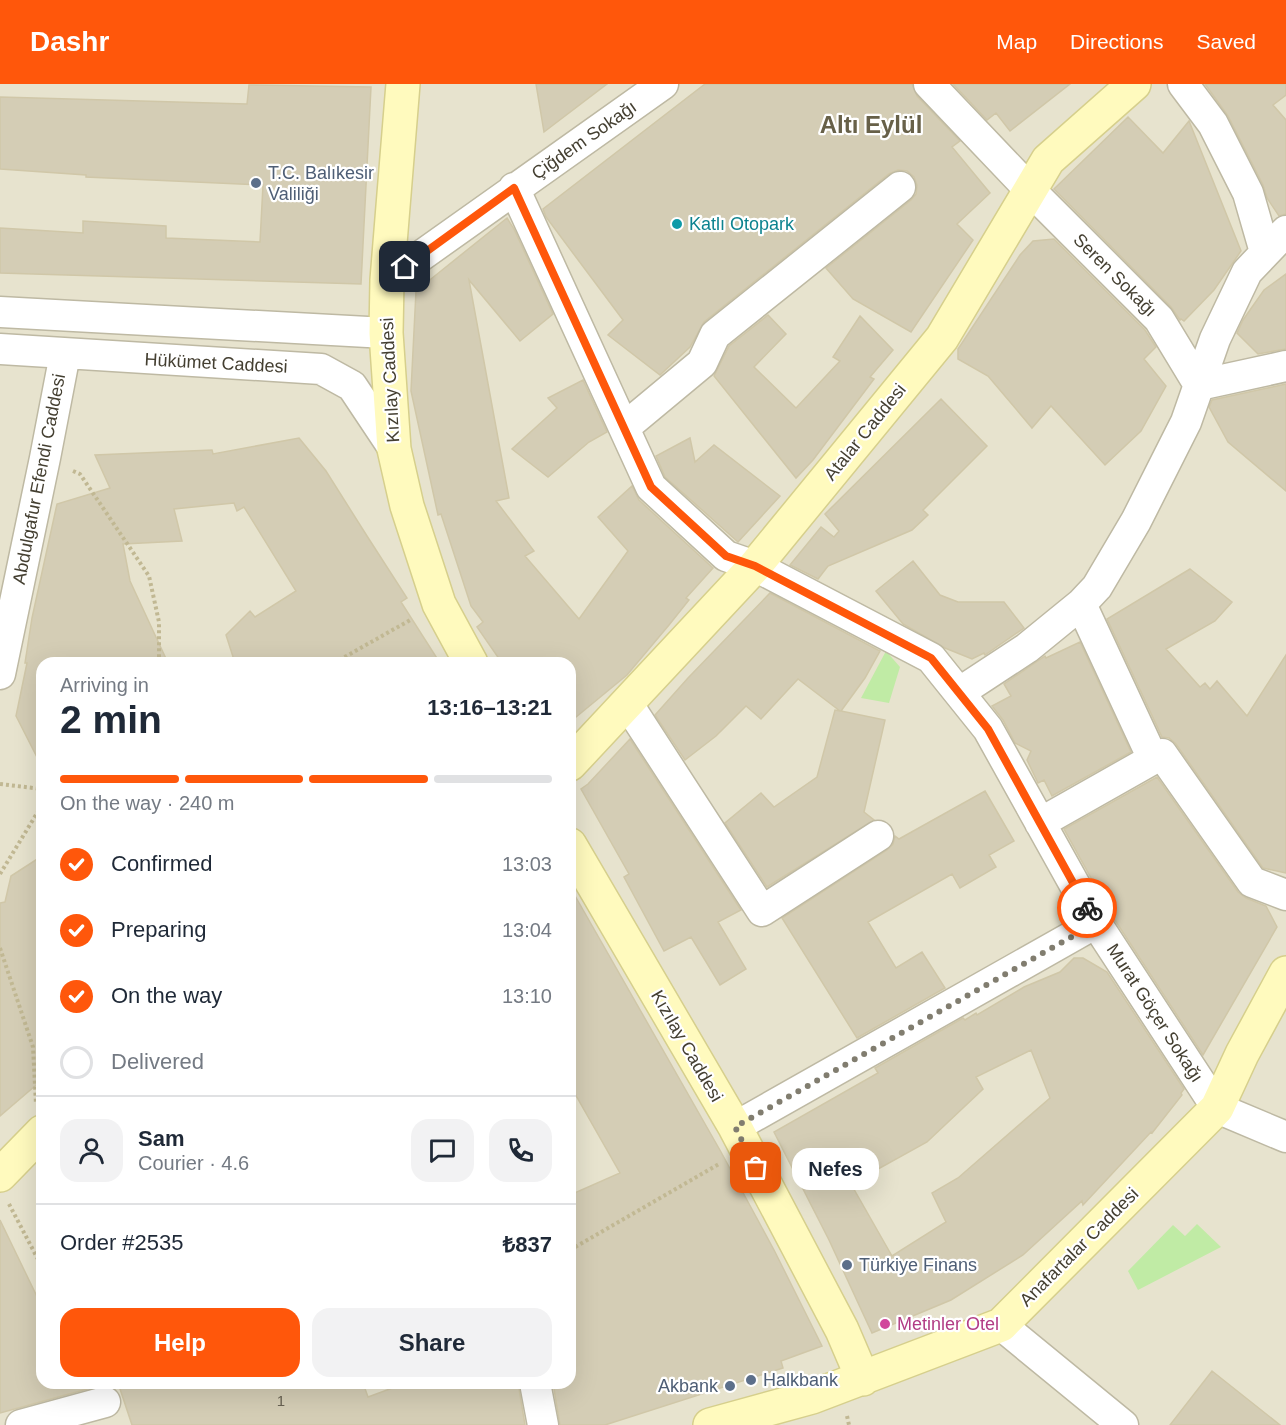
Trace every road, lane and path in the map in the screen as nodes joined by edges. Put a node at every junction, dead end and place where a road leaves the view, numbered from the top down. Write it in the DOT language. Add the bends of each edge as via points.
graph roads {
  1 [pos="403,84"];
  2 [pos="663,84"];
  3 [pos="929,84"];
  4 [pos="1134,84"];
  5 [pos="1183,84"];
  6 [pos="900,187"];
  7 [pos="514,188"];
  8 [pos="1030,190"];
  9 [pos="1286,231"];
  10 [pos="1265,252"];
  11 [pos="387,280"];
  12 [pos="0,312"];
  13 [pos="386,333"];
  14 [pos="0,349"];
  15 [pos="64,354"];
  16 [pos="1286,366"];
  17 [pos="1199,385"];
  18 [pos="625,427"];
  19 [pos="394,449"];
  20 [pos="45,458"];
  21 [pos="755,566"];
  22 [pos="439,604"];
  23 [pos="1081,604"];
  24 [pos="159,657"];
  25 [pos="345,657"];
  26 [pos="468,657"];
  27 [pos="0,674"];
  28 [pos="960,692"];
  29 [pos="627,703"];
  30 [pos="576,758"];
  31 [pos="1153,759"];
  32 [pos="0,784"];
  33 [pos="36,788"];
  34 [pos="36,815"];
  35 [pos="1040,824"];
  36 [pos="878,836"];
  37 [pos="576,855"];
  38 [pos="0,873"];
  39 [pos="1286,895"];
  40 [pos="1096,923"];
  41 [pos="0,948"];
  42 [pos="1286,973"];
  43 [pos="36,1084"];
  44 [pos="1217,1108"];
  45 [pos="1286,1137"];
  46 [pos="740,1138"];
  47 [pos="36,1140"];
  48 [pos="3,1186"];
  49 [pos="576,1246"];
  50 [pos="36,1255"];
  51 [pos="1001,1325"];
  52 [pos="863,1379"];
  53 [pos="536,1389"];
  54 [pos="105,1402"];
  55 [pos="21,1425"];
  56 [pos="543,1425"];
  57 [pos="710,1425"];
  58 [pos="1123,1425"];
  1 -- 11 [label="main road, Kızılay Caddesi"];
  2 -- 7 [label="street, Çiğdem Sokağı"];
  3 -- 8 [label="street, Seren Sokağı"];
  4 -- 8 [label="main road, Atalar Caddesi" via="1048,160"];
  5 -- 10 [label="street" via="1213,123 1248,193"];
  6 -- 18 [label="street" via="716,335 702,363"];
  7 -- 11 [label="street, Çiğdem Sokağı"];
  7 -- 18 [label="street, Murat Göçer Sokağı"];
  8 -- 17 [label="street, Seren Sokağı" via="1159,319"];
  8 -- 21 [label="main road, Atalar Caddesi" via="942,338"];
  9 -- 10 [label="street"];
  10 -- 17 [label="street" via="1248,272 1215,339"];
  11 -- 13 [label="main road, Kızılay Caddesi"];
  12 -- 13 [label="street"];
  13 -- 19 [label="main road, Kızılay Caddesi"];
  14 -- 15 [label="street, Hükümet Caddesi"];
  15 -- 19 [label="street, Hükümet Caddesi" via="321,369 352,386"];
  15 -- 20 [label="street, Abdulgafur Efendi Caddesi"];
  16 -- 17 [label="street"];
  17 -- 23 [label="street" via="1186,422 1136,520 1097,587"];
  18 -- 21 [label="street, Murat Göçer Sokağı" via="651,487 726,556"];
  19 -- 22 [label="main road, Kızılay Caddesi" via="407,506"];
  20 -- 24 [label="path" via="80,474 148,576 159,622"];
  20 -- 27 [label="street, Abdulgafur Efendi Caddesi"];
  21 -- 28 [label="street, Murat Göçer Sokağı" via="931,658"];
  21 -- 29 [label="main road, Atalar Caddesi"];
  22 -- 25 [label="path"];
  22 -- 26 [label="main road, Kızılay Caddesi"];
  23 -- 28 [label="street" via="1027,648"];
  23 -- 31 [label="street"];
  28 -- 35 [label="street, Murat Göçer Sokağı" via="988,729"];
  29 -- 30 [label="main road, Atalar Caddesi"];
  29 -- 36 [label="street" via="762,911"];
  31 -- 35 [label="street"];
  31 -- 39 [label="street" via="1162,754 1252,882"];
  32 -- 33 [label="path"];
  34 -- 38 [label="path"];
  35 -- 40 [label="street, Murat Göçer Sokağı"];
  37 -- 46 [label="main road, Kızılay Caddesi"];
  40 -- 44 [label="street, Murat Göçer Sokağı"];
  40 -- 46 [label="street"];
  41 -- 43 [label="path" via="33,1047"];
  42 -- 44 [label="main road, Anafartalar Caddesi"];
  44 -- 45 [label="street"];
  44 -- 51 [label="main road, Anafartalar Caddesi"];
  46 -- 49 [label="path"];
  46 -- 52 [label="main road, Kızılay Caddesi" via="842,1330"];
  47 -- 48 [label="main road"];
  48 -- 50 [label="path"];
  51 -- 52 [label="main road, Anafartalar Caddesi"];
  51 -- 58 [label="street"];
  52 -- 57 [label="main road, Anafartalar Caddesi"];
  53 -- 56 [label="street"];
  54 -- 55 [label="street"];
}
